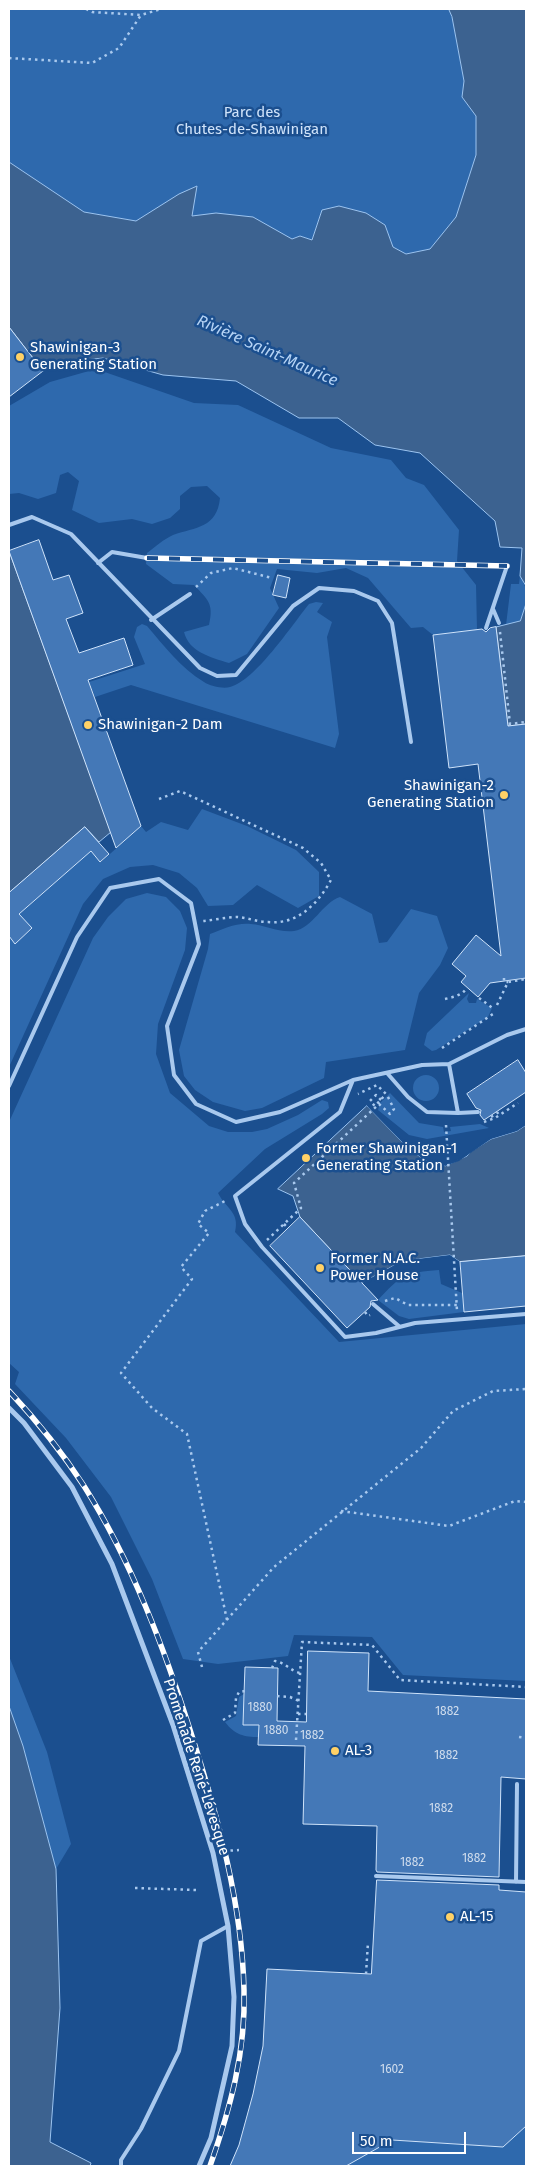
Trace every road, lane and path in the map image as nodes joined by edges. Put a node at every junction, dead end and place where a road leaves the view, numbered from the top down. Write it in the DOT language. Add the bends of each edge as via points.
graph roads {
  1 [pos="86,9"];
  2 [pos="161,9"];
  3 [pos="141,15"];
  4 [pos="9,58"];
  5 [pos="9,525"];
  6 [pos="147,558"];
  7 [pos="98,563"];
  8 [pos="507,566"];
  9 [pos="272,578"];
  10 [pos="190,594"];
  11 [pos="493,609"];
  12 [pos="152,620"];
  13 [pos="499,623"];
  14 [pos="486,628"];
  15 [pos="526,722"];
  16 [pos="411,742"];
  17 [pos="159,799"];
  18 [pos="194,922"];
  19 [pos="504,978"];
  20 [pos="526,979"];
  21 [pos="508,982"];
  22 [pos="467,988"];
  23 [pos="479,998"];
  24 [pos="445,999"];
  25 [pos="497,1005"];
  26 [pos="494,1009"];
  27 [pos="492,1014"];
  28 [pos="526,1029"];
  29 [pos="442,1048"];
  30 [pos="449,1064"];
  31 [pos="387,1073"];
  32 [pos="353,1080"];
  33 [pos="9,1086"];
  34 [pos="387,1095"];
  35 [pos="381,1100"];
  36 [pos="518,1103"];
  37 [pos="498,1110"];
  38 [pos="340,1112"];
  39 [pos="478,1112"];
  40 [pos="458,1113"];
  41 [pos="490,1118"];
  42 [pos="484,1122"];
  43 [pos="446,1125"];
  44 [pos="223,1202"];
  45 [pos="284,1224"];
  46 [pos="288,1228"];
  47 [pos="266,1241"];
  48 [pos="306,1284"];
  49 [pos="301,1289"];
  50 [pos="385,1301"];
  51 [pos="373,1304"];
  52 [pos="457,1305"];
  53 [pos="364,1312"];
  54 [pos="371,1314"];
  55 [pos="526,1314"];
  56 [pos="457,1319"];
  57 [pos="400,1327"];
  58 [pos="526,1389"];
  59 [pos="9,1408"];
  60 [pos="526,1502"];
  61 [pos="341,1511"];
  62 [pos="227,1620"];
  63 [pos="202,1667"];
  64 [pos="272,1668"];
  65 [pos="300,1673"];
  66 [pos="526,1686"];
  67 [pos="245,1691"];
  68 [pos="277,1696"];
  69 [pos="299,1701"];
  70 [pos="298,1714"];
  71 [pos="306,1714"];
  72 [pos="222,1720"];
  73 [pos="519,1737"];
  74 [pos="526,1738"];
  75 [pos="296,1740"];
  76 [pos="517,1784"];
  77 [pos="239,1850"];
  78 [pos="224,1851"];
  79 [pos="376,1876"];
  80 [pos="516,1882"];
  81 [pos="526,1882"];
  82 [pos="136,1888"];
  83 [pos="197,1890"];
  84 [pos="228,1926"];
  85 [pos="368,1942"];
  86 [pos="366,1974"];
  87 [pos="121,2166"];
  88 [pos="199,2166"];
  1 -- 3 [label="path"];
  2 -- 3 [label="path"];
  3 -- 4 [label="path" via="119,48 92,63"];
  5 -- 7 [label="lane" via="32,517 71,534"];
  6 -- 7 [label="lane" via="112,552"];
  7 -- 12 [label="lane"];
  8 -- 11 [label="lane"];
  9 -- 10 [label="path" via="233,568 211,573"];
  10 -- 12 [label="lane"];
  11 -- 13 [label="lane"];
  11 -- 14 [label="lane"];
  12 -- 16 [label="lane" via="200,668 218,676 236,675 293,606 319,588 354,591 378,601 392,622"];
  13 -- 15 [label="path" via="510,724"];
  17 -- 18 [label="path" via="180,792 303,848 321,863 331,880 318,900 289,922 237,917"];
  18 -- 32 [label="lane" via="199,944 167,1026 174,1075 196,1104 236,1122 280,1112"];
  18 -- 33 [label="lane" via="190,903 159,879 110,888 77,937"];
  19 -- 21 [label="path" via="504,982"];
  20 -- 21 [label="path"];
  21 -- 25 [label="path"];
  22 -- 24 [label="path" via="464,993"];
  23 -- 26 [label="path"];
  27 -- 29 [label="path"];
  28 -- 30 [label="lane"];
  30 -- 31 [label="lane" via="422,1065"];
  30 -- 40 [label="lane"];
  31 -- 32 [label="lane"];
  31 -- 40 [label="lane" via="408,1097 427,1112"];
  32 -- 38 [label="lane"];
  34 -- 35 [label="path"];
  34 -- 38 [label="path" via="377,1084 358,1094"];
  34 -- 45 [label="path" via="394,1109 390,1114 379,1104 294,1183 301,1208"];
  35 -- 35 [label="path" via="374,1105 370,1100 376,1095"];
  36 -- 41 [label="path"];
  37 -- 41 [label="path"];
  38 -- 49 [label="lane" via="235,1196 250,1232"];
  39 -- 40 [label="lane"];
  41 -- 42 [label="path"];
  43 -- 52 [label="path"];
  44 -- 62 [label="path" via="205,1211 198,1224 209,1233 181,1267 192,1279 121,1373 152,1408 187,1434"];
  45 -- 46 [label="path"];
  45 -- 47 [label="path"];
  48 -- 49 [label="lane"];
  49 -- 57 [label="lane" via="346,1337"];
  50 -- 52 [label="path" via="395,1298 408,1305"];
  51 -- 57 [label="lane"];
  52 -- 56 [label="path"];
  53 -- 54 [label="path" via="368,1316"];
  55 -- 56 [label="lane"];
  56 -- 57 [label="lane"];
  58 -- 61 [label="path" via="493,1391 453,1411 421,1448"];
  59 -- 84 [label="street, Promenade René-Lévesque" via="72,1487 112,1564 172,1725 212,1853"];
  60 -- 61 [label="path" via="515,1501 449,1526"];
  61 -- 62 [label="path" via="274,1567"];
  62 -- 63 [label="path" via="198,1652"];
  64 -- 65 [label="path" via="275,1661"];
  65 -- 66 [label="path" via="302,1642 372,1645 400,1680"];
  65 -- 69 [label="path"];
  67 -- 72 [label="path" via="239,1692 236,1698 235,1713"];
  68 -- 69 [label="path"];
  69 -- 70 [label="path"];
  70 -- 71 [label="path"];
  70 -- 75 [label="path"];
  73 -- 74 [label="path"];
  76 -- 80 [label="lane"];
  77 -- 78 [label="path"];
  79 -- 80 [label="lane"];
  80 -- 81 [label="lane"];
  82 -- 83 [label="path"];
  84 -- 87 [label="lane" via="201,1941 179,2051 141,2129 121,2160"];
  84 -- 88 [label="street, Promenade René-Lévesque" via="234,1997 232,2046 211,2138"];
  85 -- 86 [label="path"];
}
